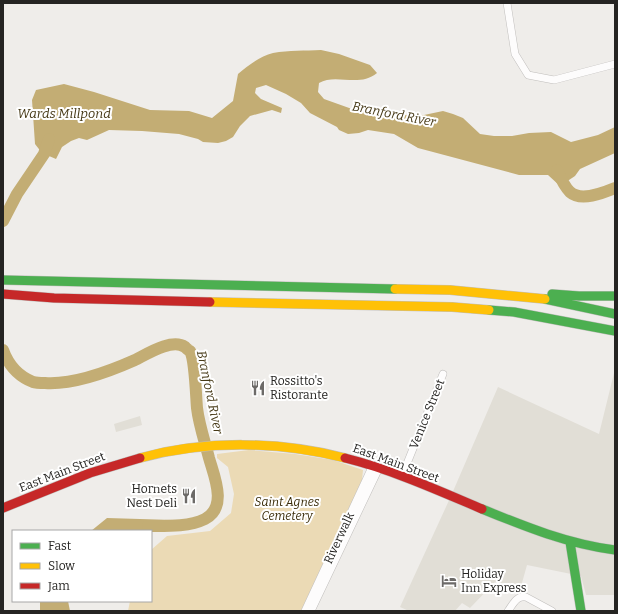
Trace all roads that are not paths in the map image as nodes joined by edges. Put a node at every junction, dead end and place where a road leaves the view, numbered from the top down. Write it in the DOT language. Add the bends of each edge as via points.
graph roads {
  1 [pos="507,3"];
  2 [pos="615,64"];
  3 [pos="3,280"];
  4 [pos="450,290"];
  5 [pos="3,294"];
  6 [pos="615,296"];
  7 [pos="615,314"];
  8 [pos="615,331"];
  9 [pos="443,374"];
  10 [pos="376,466"];
  11 [pos="402,476"];
  12 [pos="3,508"];
  13 [pos="570,542"];
  14 [pos="615,550"];
  15 [pos="305,611"];
  16 [pos="311,611"];
  17 [pos="508,611"];
  18 [pos="552,611"];
  19 [pos="581,611"];
  1 -- 2 [label="street" via="515,54 528,75 554,80"];
  3 -- 4 [label="main road"];
  4 -- 6 [label="main road" via="511,290 579,296"];
  4 -- 7 [label="main road" via="551,300"];
  5 -- 8 [label="main road" via="54,298 452,307 514,312"];
  9 -- 11 [label="street, Venice Street"];
  10 -- 11 [label="main road, East Main Street"];
  10 -- 12 [label="main road, East Main Street" via="296,448 266,445 195,447 116,464"];
  10 -- 15 [label="street, Riverwalk"];
  10 -- 16 [label="street, Riverwalk"];
  11 -- 13 [label="main road, East Main Street"];
  13 -- 14 [label="main road, East Main Street"];
  13 -- 19 [label="main road"];
  17 -- 18 [label="street" via="522,596"];
}
